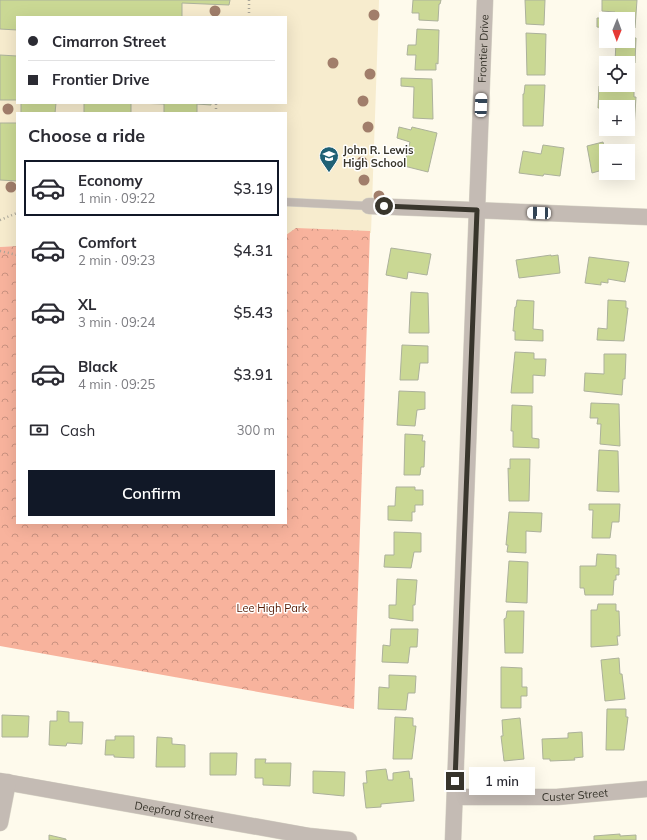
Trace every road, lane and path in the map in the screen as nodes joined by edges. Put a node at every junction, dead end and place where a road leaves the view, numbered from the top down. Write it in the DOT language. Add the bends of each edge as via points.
graph roads {
  1 [pos="249,0"];
  2 [pos="485,0"];
  3 [pos="249,16"];
  4 [pos="287,202"];
  5 [pos="369,206"];
  6 [pos="477,210"];
  7 [pos="16,213"];
  8 [pos="647,217"];
  9 [pos="0,220"];
  10 [pos="0,251"];
  11 [pos="16,255"];
  12 [pos="4,782"];
  13 [pos="647,789"];
  14 [pos="455,796"];
  15 [pos="0,823"];
  16 [pos="349,840"];
  17 [pos="453,840"];
  1 -- 3 [label="path"];
  2 -- 6 [label="street, Frontier Drive"];
  4 -- 5 [label="lane"];
  5 -- 6 [label="street"];
  6 -- 8 [label="street"];
  6 -- 14 [label="street, Frontier Drive"];
  7 -- 9 [label="path"];
  10 -- 11 [label="path"];
  12 -- 15 [label="street"];
  12 -- 16 [label="street, Deepford Street" via="309,836"];
  13 -- 14 [label="street, Custer Street" via="557,797"];
  14 -- 17 [label="street, Frontier Drive"];
}
